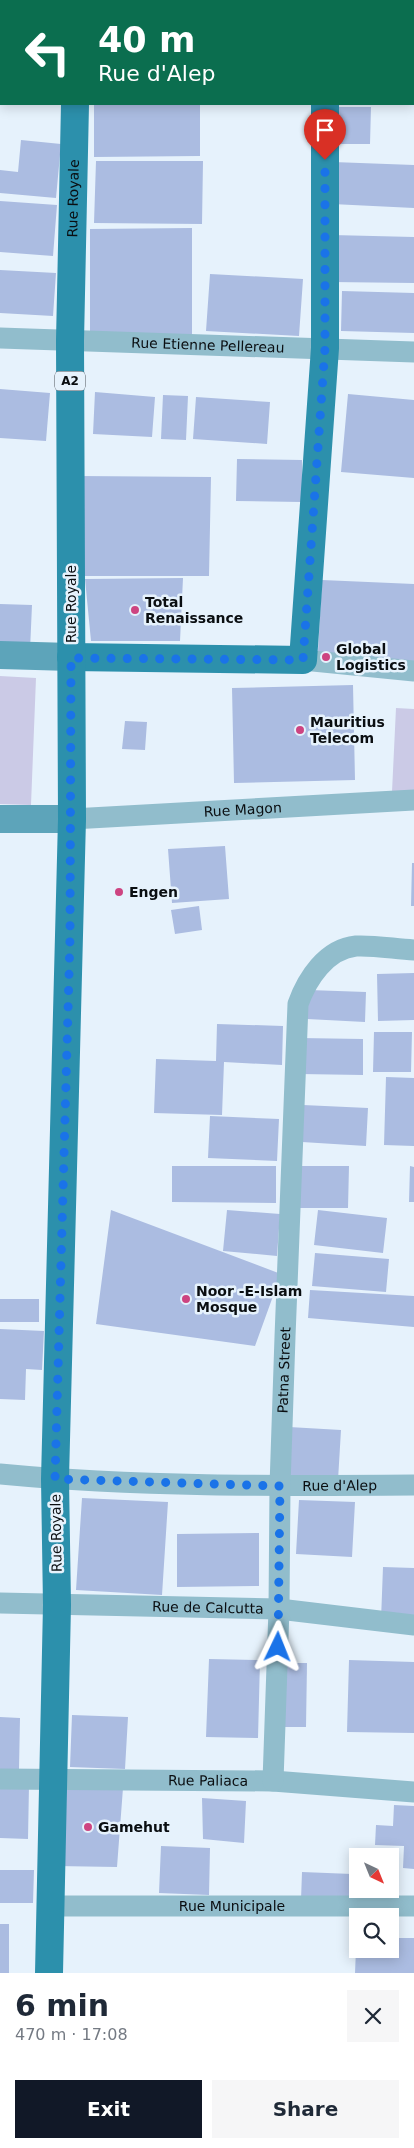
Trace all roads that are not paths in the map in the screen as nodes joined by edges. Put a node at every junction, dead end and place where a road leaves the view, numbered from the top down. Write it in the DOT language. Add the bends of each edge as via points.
graph roads {
  1 [pos="75,105"];
  2 [pos="325,105"];
  3 [pos="0,338"];
  4 [pos="70,342"];
  5 [pos="325,348"];
  6 [pos="414,352"];
  7 [pos="0,655"];
  8 [pos="71,658"];
  9 [pos="303,660"];
  10 [pos="414,672"];
  11 [pos="414,800"];
  12 [pos="0,819"];
  13 [pos="72,819"];
  14 [pos="414,950"];
  15 [pos="0,1474"];
  16 [pos="55,1479"];
  17 [pos="414,1485"];
  18 [pos="280,1486"];
  19 [pos="0,1603"];
  20 [pos="57,1605"];
  21 [pos="279,1609"];
  22 [pos="414,1625"];
  23 [pos="0,1779"];
  24 [pos="51,1781"];
  25 [pos="273,1781"];
  26 [pos="414,1792"];
  27 [pos="50,1906"];
  28 [pos="414,1906"];
  29 [pos="48,1973"];
  1 -- 4 [label="main road, Rue Royale / A2"];
  2 -- 5 [label="main road"];
  3 -- 4 [label="street, Rue Etienne Pellereau"];
  4 -- 5 [label="street, Rue Etienne Pellereau"];
  4 -- 8 [label="main road, Rue Royale / A2"];
  5 -- 6 [label="street, Rue Etienne Pellereau"];
  5 -- 9 [label="main road"];
  7 -- 8 [label="main road"];
  8 -- 9 [label="main road"];
  8 -- 13 [label="main road, Rue Royale / A2"];
  9 -- 10 [label="street"];
  11 -- 13 [label="street, Rue Magon"];
  12 -- 13 [label="main road"];
  13 -- 16 [label="main road, Rue Royale / A2"];
  14 -- 18 [label="street, Patna Street" via="355,946 336,953 320,965 306,983 298,1004"];
  15 -- 16 [label="street, Rue d'Alep"];
  16 -- 18 [label="street, Rue d'Alep"];
  16 -- 20 [label="main road, Rue Royale / A2"];
  17 -- 18 [label="street, Rue d'Alep"];
  18 -- 21 [label="street, Patna Street"];
  19 -- 20 [label="street, Rue de Calcutta"];
  20 -- 21 [label="street, Rue de Calcutta"];
  20 -- 24 [label="main road, Rue Royale / A2"];
  21 -- 22 [label="street, Rue de Calcutta"];
  21 -- 25 [label="street, Patna Street"];
  23 -- 24 [label="street, Rue Paliaca"];
  24 -- 25 [label="street, Rue Paliaca"];
  24 -- 27 [label="main road, Rue Royale / A2"];
  25 -- 26 [label="street, Rue Paliaca"];
  27 -- 28 [label="street, Rue Municipale"];
  27 -- 29 [label="main road, Rue Royale / A2"];
}
